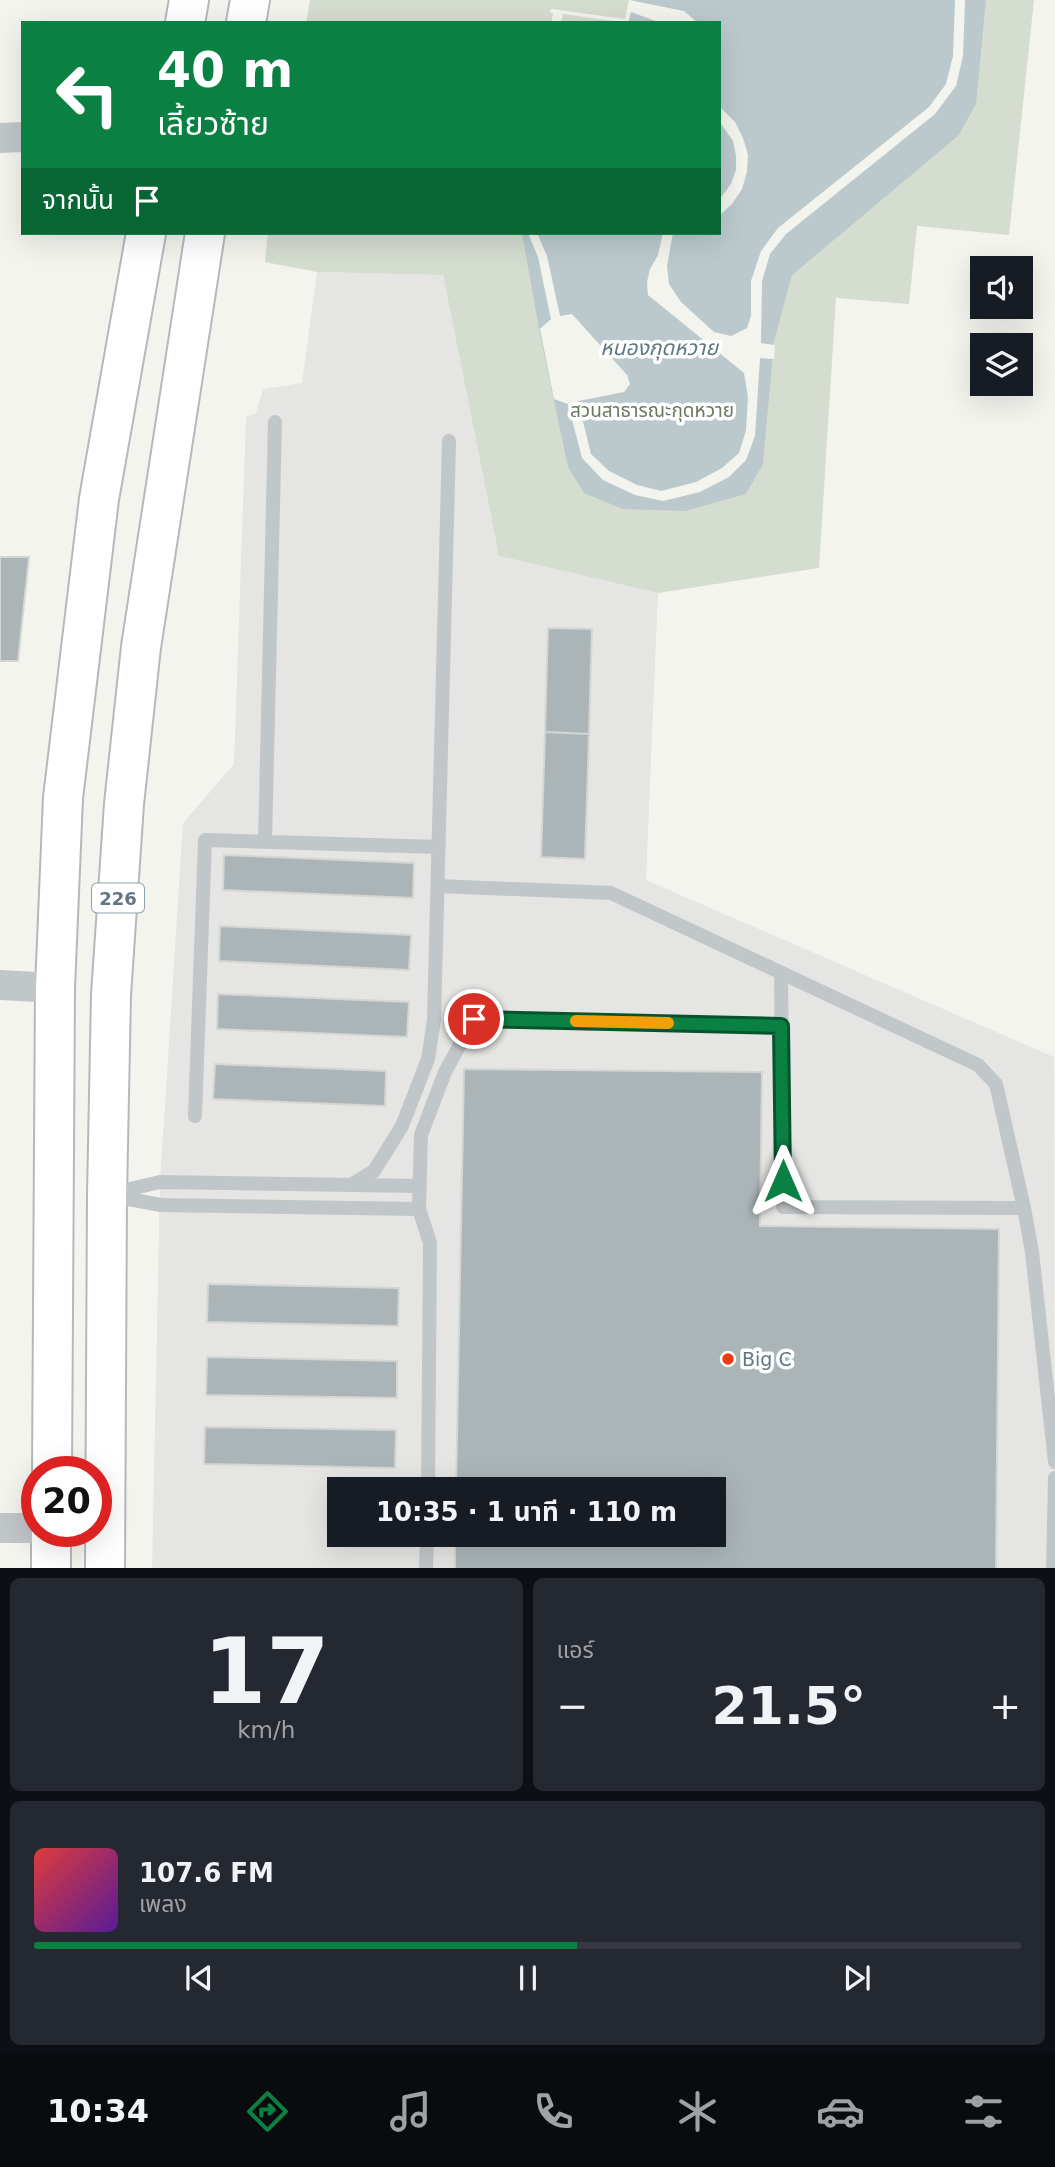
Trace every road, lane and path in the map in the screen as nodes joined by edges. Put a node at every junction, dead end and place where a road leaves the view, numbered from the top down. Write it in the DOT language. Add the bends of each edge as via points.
graph roads {
  1 [pos="189,0"];
  2 [pos="250,0"];
  3 [pos="185,21"];
  4 [pos="246,21"];
  5 [pos="21,137"];
  6 [pos="0,138"];
  7 [pos="146,235"];
  8 [pos="205,235"];
  9 [pos="275,422"];
  10 [pos="449,441"];
  11 [pos="81,640"];
  12 [pos="141,647"];
  13 [pos="265,842"];
  14 [pos="439,847"];
  15 [pos="438,886"];
  16 [pos="781,973"];
  17 [pos="0,985"];
  18 [pos="54,988"];
  19 [pos="781,1026"];
  20 [pos="195,1116"];
  21 [pos="402,1126"];
  22 [pos="421,1135"];
  23 [pos="351,1185"];
  24 [pos="420,1186"];
  25 [pos="107,1195"];
  26 [pos="1024,1208"];
  27 [pos="419,1209"];
  28 [pos="52,1456"];
  29 [pos="1055,1462"];
  30 [pos="428,1477"];
  31 [pos="1055,1478"];
  32 [pos="0,1528"];
  33 [pos="21,1528"];
  34 [pos="51,1547"];
  35 [pos="427,1547"];
  36 [pos="51,1568"];
  37 [pos="104,1568"];
  38 [pos="426,1568"];
  39 [pos="1053,1568"];
  1 -- 3 [label="main road"];
  2 -- 4 [label="main road"];
  5 -- 6 [label="street"];
  7 -- 11 [label="main road" via="99,499"];
  8 -- 12 [label="main road, 226"];
  9 -- 13 [label="lane"];
  10 -- 14 [label="lane"];
  11 -- 12 [label="main road"];
  11 -- 18 [label="main road" via="63,798"];
  12 -- 25 [label="main road, 226" via="114,954"];
  13 -- 14 [label="lane"];
  13 -- 20 [label="lane" via="205,841"];
  14 -- 15 [label="lane"];
  15 -- 16 [label="lane" via="611,893"];
  15 -- 21 [label="lane" via="434,1020 428,1059"];
  16 -- 19 [label="lane"];
  16 -- 26 [label="lane" via="978,1065 996,1084"];
  17 -- 18 [label="street"];
  18 -- 28 [label="main road"];
  19 -- 22 [label="lane" via="474,1019 445,1072"];
  19 -- 26 [label="lane" via="783,1207"];
  21 -- 22 [label="lane"];
  21 -- 23 [label="lane" via="374,1171"];
  22 -- 24 [label="lane"];
  23 -- 24 [label="lane"];
  23 -- 25 [label="lane" via="160,1182"];
  24 -- 27 [label="lane"];
  25 -- 27 [label="lane" via="160,1205"];
  25 -- 37 [label="main road, 226"];
  26 -- 29 [label="lane"];
  27 -- 30 [label="lane" via="430,1243"];
  31 -- 39 [label="lane"];
  32 -- 33 [label="street"];
  34 -- 36 [label="main road"];
  35 -- 38 [label="lane"];
}
